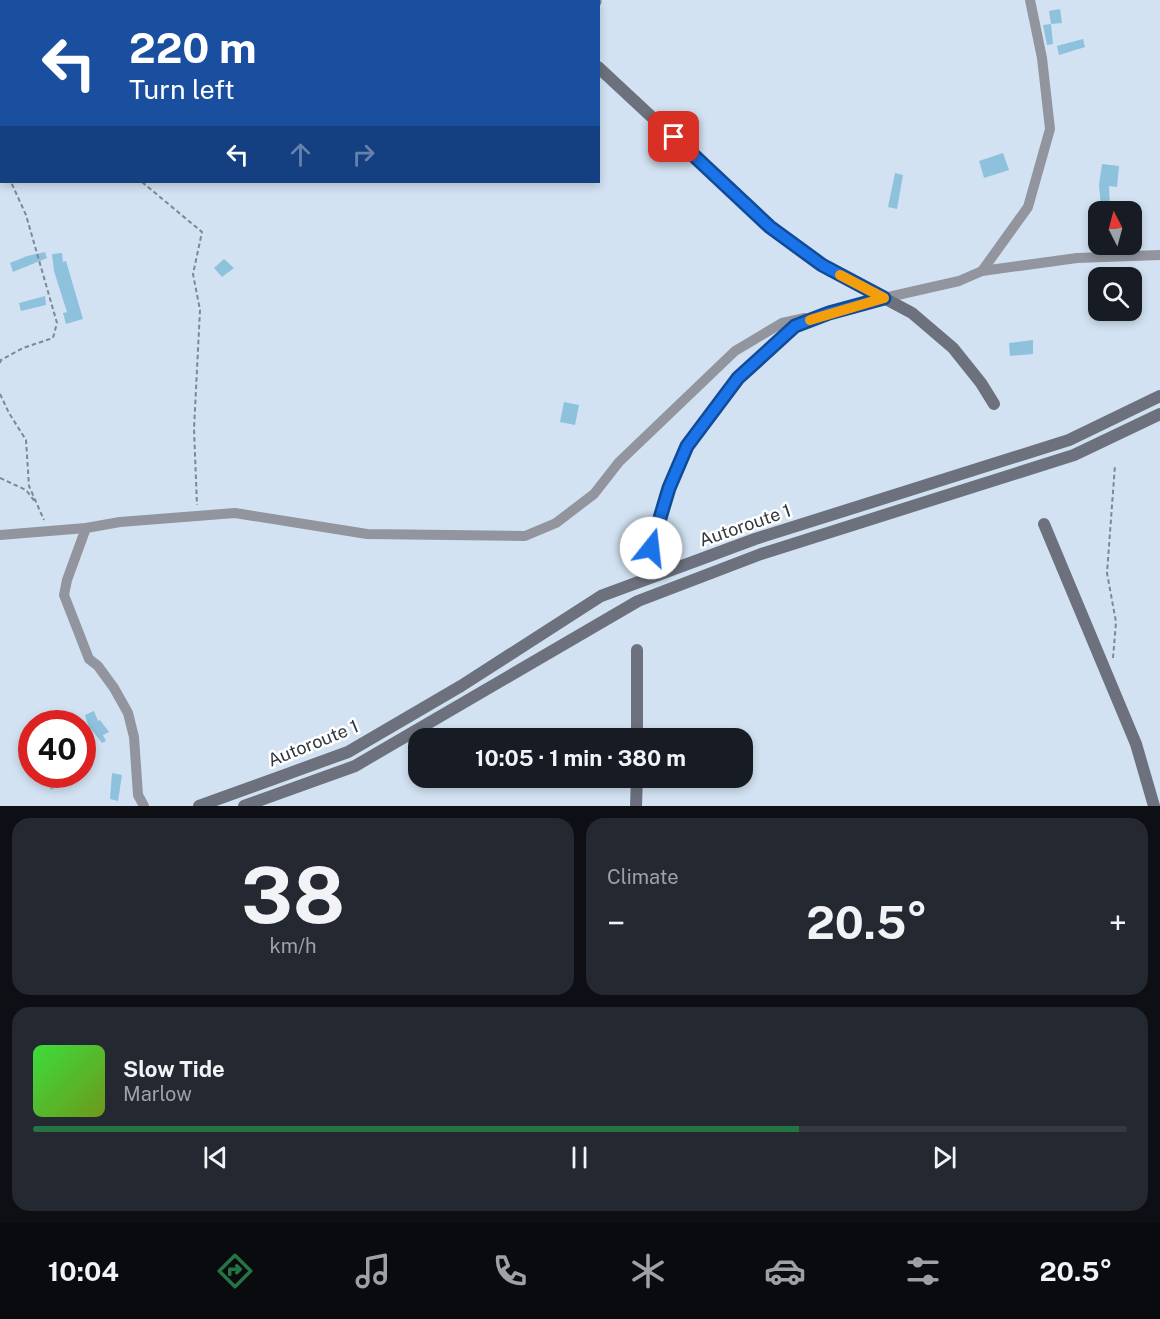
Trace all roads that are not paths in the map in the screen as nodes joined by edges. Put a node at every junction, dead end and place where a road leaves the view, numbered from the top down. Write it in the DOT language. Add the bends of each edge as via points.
graph roads {
  1 [pos="1030,0"];
  2 [pos="600,70"];
  3 [pos="1160,255"];
  4 [pos="982,271"];
  5 [pos="884,298"];
  6 [pos="829,313"];
  7 [pos="1160,396"];
  8 [pos="994,404"];
  9 [pos="1160,414"];
  10 [pos="1044,524"];
  11 [pos="86,528"];
  12 [pos="0,535"];
  13 [pos="651,548"];
  14 [pos="637,650"];
  15 [pos="637,728"];
  16 [pos="637,788"];
  17 [pos="144,806"];
  18 [pos="200,806"];
  19 [pos="244,806"];
  20 [pos="636,806"];
  21 [pos="1154,806"];
  1 -- 4 [label="street" via="1050,129 1028,207"];
  2 -- 5 [label="main road" via="770,227 822,265"];
  3 -- 4 [label="street" via="1077,258"];
  4 -- 5 [label="street" via="959,281"];
  5 -- 6 [label="main road"];
  5 -- 8 [label="main road" via="912,313 953,348"];
  6 -- 11 [label="street" via="782,322 735,351 619,462 594,494 556,523 525,536 367,534 235,513"];
  6 -- 13 [label="main road" via="795,326 738,378 714,409 687,446"];
  7 -- 18 [label="main road, Autoroute 1" via="1069,440 755,539 601,596 461,686 348,752"];
  9 -- 19 [label="main road, Autoroute 1" via="1074,455 760,554 638,601 356,766"];
  10 -- 21 [label="main road" via="1111,679"];
  11 -- 12 [label="street"];
  11 -- 17 [label="street" via="64,595 89,659 114,688 128,713 135,737 138,795"];
  14 -- 15 [label="main road"];
  16 -- 20 [label="main road"];
}
